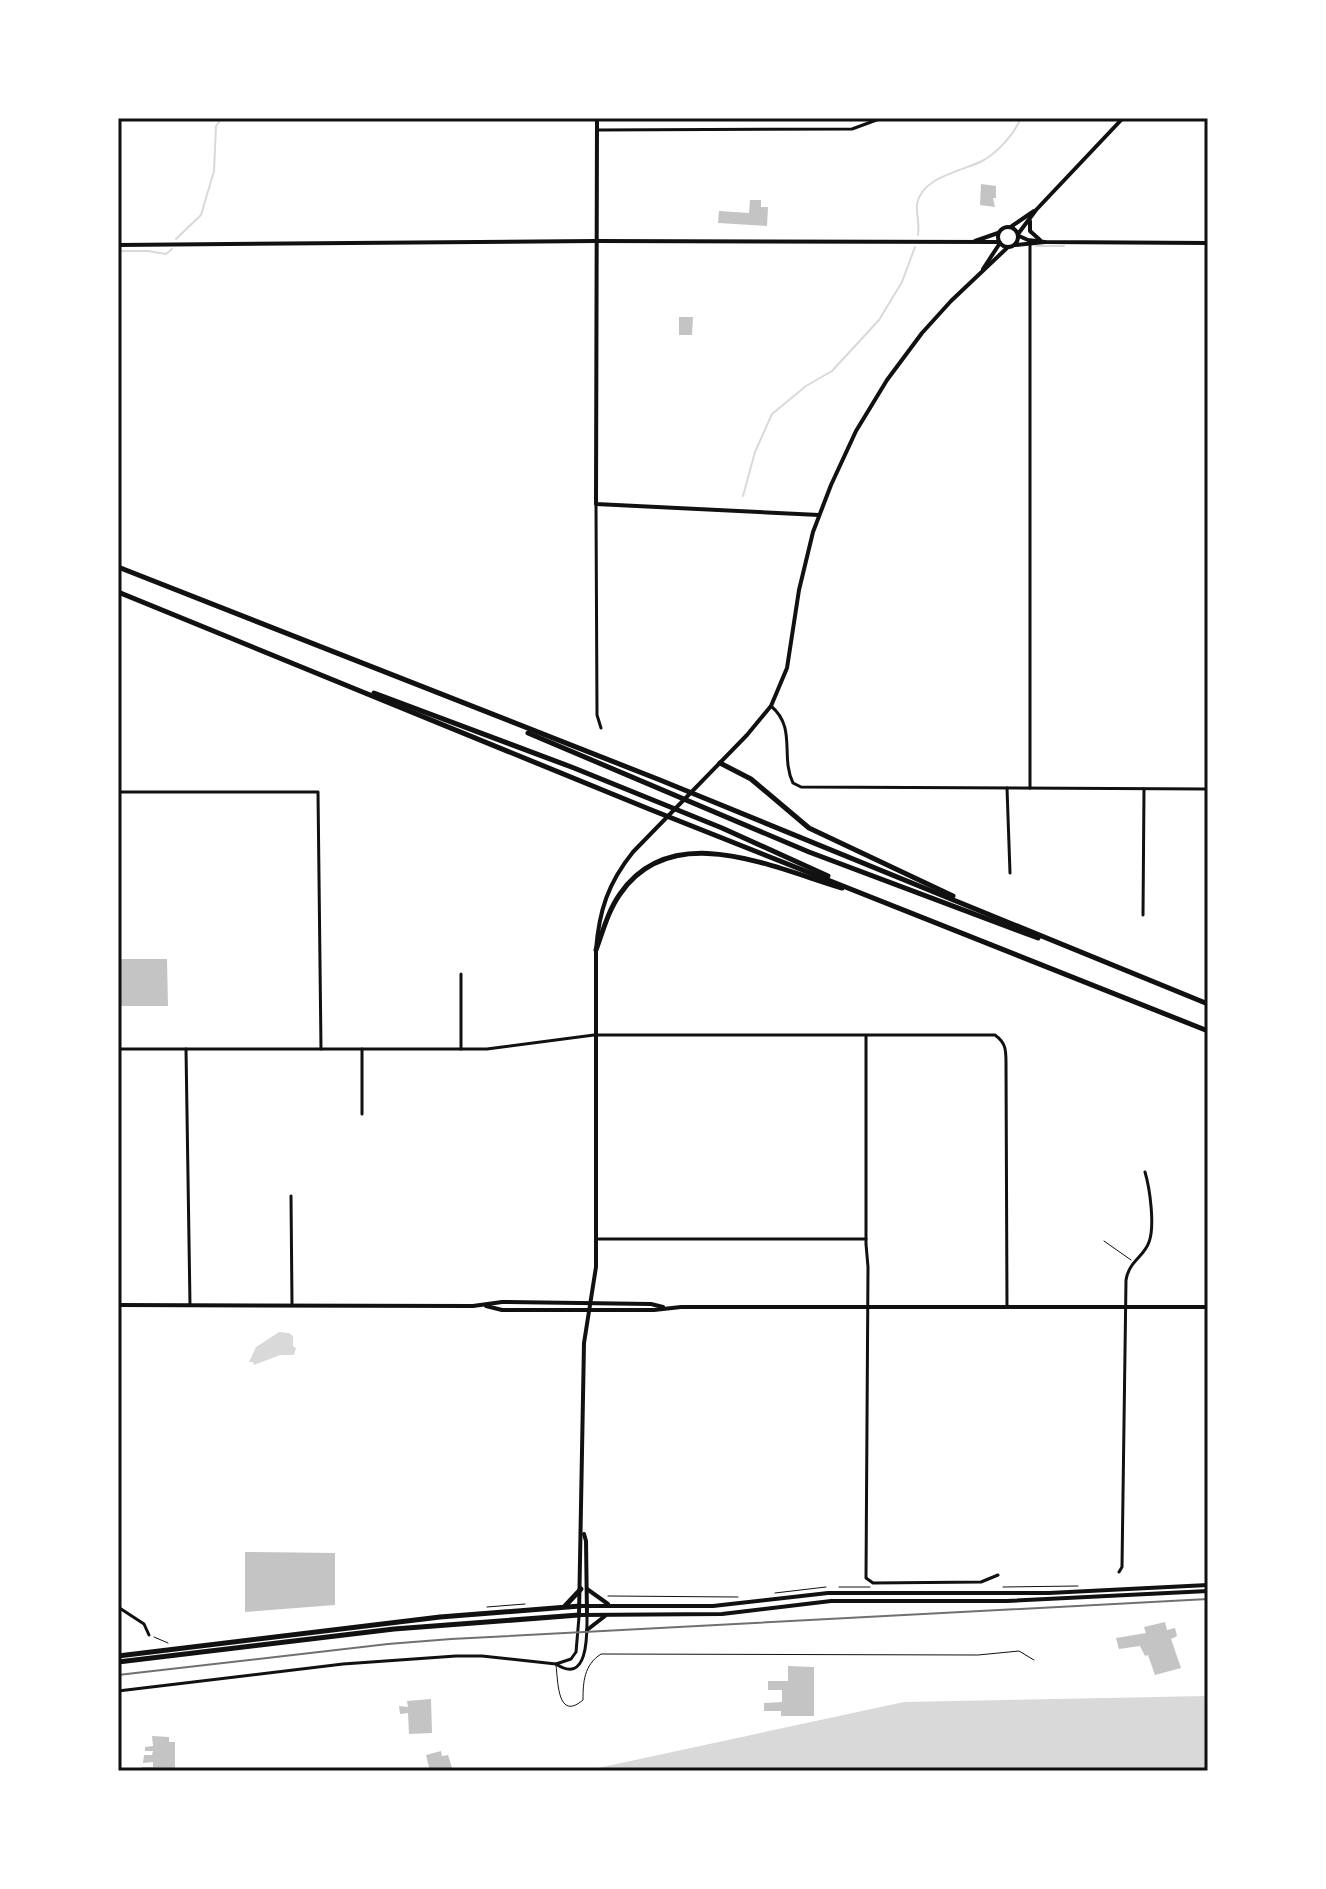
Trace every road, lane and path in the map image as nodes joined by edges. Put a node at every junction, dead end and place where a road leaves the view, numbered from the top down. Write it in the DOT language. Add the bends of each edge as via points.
graph roads {
  1 [pos="597,118"];
  2 [pos="882,118"];
  3 [pos="1123,118"];
  4 [pos="597,130"];
  5 [pos="1036,210"];
  6 [pos="1030,220"];
  7 [pos="1009,227"];
  8 [pos="1000,232"];
  9 [pos="1018,235"];
  10 [pos="596,241"];
  11 [pos="975,241"];
  12 [pos="999,242"];
  13 [pos="1043,242"];
  14 [pos="982,243"];
  15 [pos="1208,243"];
  16 [pos="118,245"];
  17 [pos="1015,245"];
  18 [pos="1030,245"];
  19 [pos="1008,247"];
  20 [pos="992,257"];
  21 [pos="982,271"];
  22 [pos="596,504"];
  23 [pos="819,515"];
  24 [pos="118,567"];
  25 [pos="118,592"];
  26 [pos="771,706"];
  27 [pos="484,712"];
  28 [pos="601,728"];
  29 [pos="720,763"];
  30 [pos="1007,788"];
  31 [pos="1030,788"];
  32 [pos="1144,789"];
  33 [pos="1208,789"];
  34 [pos="118,792"];
  35 [pos="1010,873"];
  36 [pos="874,897"];
  37 [pos="968,905"];
  38 [pos="1143,915"];
  39 [pos="596,950"];
  40 [pos="1099,960"];
  41 [pos="461,974"];
  42 [pos="1208,1004"];
  43 [pos="1208,1031"];
  44 [pos="596,1035"];
  45 [pos="866,1036"];
  46 [pos="118,1049"];
  47 [pos="186,1049"];
  48 [pos="321,1049"];
  49 [pos="362,1049"];
  50 [pos="461,1049"];
  51 [pos="362,1114"];
  52 [pos="1145,1172"];
  53 [pos="291,1196"];
  54 [pos="596,1239"];
  55 [pos="866,1239"];
  56 [pos="1104,1241"];
  57 [pos="1134,1262"];
  58 [pos="592,1303"];
  59 [pos="118,1305"];
  60 [pos="190,1305"];
  61 [pos="292,1305"];
  62 [pos="486,1306"];
  63 [pos="664,1307"];
  64 [pos="868,1307"];
  65 [pos="1007,1307"];
  66 [pos="1126,1307"];
  67 [pos="1208,1307"];
  68 [pos="591,1310"];
  69 [pos="1119,1572"];
  70 [pos="998,1575"];
  71 [pos="1208,1588"];
  72 [pos="584,1589"];
  73 [pos="610,1605"];
  74 [pos="564,1606"];
  75 [pos="584,1606"];
  76 [pos="118,1607"];
  77 [pos="579,1615"];
  78 [pos="587,1615"];
  79 [pos="607,1615"];
  80 [pos="587,1630"];
  81 [pos="149,1635"];
  82 [pos="118,1656"];
  83 [pos="1034,1660"];
  84 [pos="118,1662"];
  85 [pos="556,1664"];
  86 [pos="118,1691"];
  1 -- 4 [label="main road"];
  2 -- 4 [label="street" via="852,129"];
  3 -- 5 [label="main road"];
  4 -- 10 [label="main road"];
  5 -- 6 [label="main road"];
  5 -- 7 [label="main road"];
  6 -- 9 [label="main road"];
  6 -- 13 [label="main road" via="1030,231"];
  7 -- 8 [label="main road"];
  7 -- 9 [label="main road"];
  8 -- 11 [label="main road"];
  8 -- 12 [label="main road"];
  9 -- 13 [label="main road"];
  9 -- 17 [label="main road"];
  10 -- 11 [label="main road"];
  10 -- 16 [label="main road"];
  10 -- 22 [label="main road"];
  11 -- 14 [label="main road"];
  12 -- 14 [label="main road"];
  12 -- 19 [label="main road"];
  12 -- 20 [label="main road"];
  13 -- 15 [label="main road"];
  13 -- 18 [label="main road"];
  14 -- 20 [label="main road"];
  17 -- 18 [label="main road"];
  17 -- 19 [label="main road"];
  18 -- 31 [label="street"];
  19 -- 21 [label="main road"];
  20 -- 21 [label="main road"];
  21 -- 23 [label="main road" via="922,333 887,380 843,458"];
  22 -- 23 [label="main road"];
  22 -- 28 [label="street"];
  23 -- 26 [label="main road" via="785,675"];
  24 -- 27 [label="highway"];
  25 -- 36 [label="highway"];
  26 -- 29 [label="main road"];
  26 -- 30 [label="street" via="784,721 793,783"];
  27 -- 37 [label="highway"];
  27 -- 40 [label="highway" via="809,852"];
  29 -- 37 [label="highway" via="751,779 809,828"];
  29 -- 39 [label="main road" via="625,862 600,914"];
  30 -- 31 [label="street"];
  30 -- 35 [label="street"];
  31 -- 32 [label="street"];
  32 -- 33 [label="street"];
  32 -- 38 [label="street"];
  34 -- 48 [label="street" via="318,792"];
  36 -- 39 [label="highway" via="718,852 690,852 664,859 621,892"];
  36 -- 43 [label="highway"];
  37 -- 40 [label="highway"];
  39 -- 44 [label="main road"];
  40 -- 42 [label="highway"];
  41 -- 50 [label="street"];
  44 -- 45 [label="street"];
  44 -- 50 [label="street"];
  44 -- 54 [label="main road"];
  45 -- 55 [label="street"];
  45 -- 65 [label="street" via="995,1035 1006,1047"];
  46 -- 47 [label="street"];
  47 -- 48 [label="street"];
  47 -- 60 [label="street"];
  48 -- 49 [label="street"];
  49 -- 50 [label="street"];
  49 -- 51 [label="street"];
  52 -- 57 [label="street" via="1150,1239"];
  53 -- 61 [label="street"];
  54 -- 55 [label="street"];
  54 -- 58 [label="main road"];
  55 -- 64 [label="street"];
  56 -- 57 [label="lane"];
  57 -- 66 [label="street" via="1127,1273"];
  58 -- 62 [label="main road"];
  58 -- 63 [label="main road"];
  58 -- 68 [label="main road"];
  59 -- 60 [label="main road"];
  60 -- 61 [label="main road"];
  61 -- 62 [label="main road"];
  62 -- 68 [label="main road"];
  63 -- 64 [label="main road"];
  63 -- 68 [label="main road"];
  64 -- 65 [label="main road"];
  64 -- 70 [label="street" via="867,1580 981,1582"];
  65 -- 66 [label="main road"];
  66 -- 67 [label="main road"];
  66 -- 69 [label="street"];
  68 -- 72 [label="main road" via="584,1343"];
  71 -- 73 [label="main road" via="828,1593 713,1606"];
  71 -- 79 [label="main road" via="1007,1601 831,1601 722,1614"];
  72 -- 73 [label="main road"];
  72 -- 74 [label="highway"];
  72 -- 75 [label="main road"];
  73 -- 75 [label="main road"];
  74 -- 75 [label="highway"];
  74 -- 82 [label="highway"];
  75 -- 77 [label="main road"];
  75 -- 78 [label="main road"];
  76 -- 81 [label="street" via="144,1624"];
  77 -- 78 [label="main road"];
  77 -- 84 [label="highway" via="394,1629"];
  77 -- 85 [label="street" via="576,1652"];
  78 -- 79 [label="main road"];
  78 -- 80 [label="street"];
  79 -- 80 [label="main road"];
  80 -- 85 [label="street" via="581,1663 567,1668"];
  83 -- 85 [label="lane" via="1019,1651 601,1654 585,1673 583,1700 570,1706 559,1696"];
  85 -- 86 [label="street" via="456,1656"];
}
